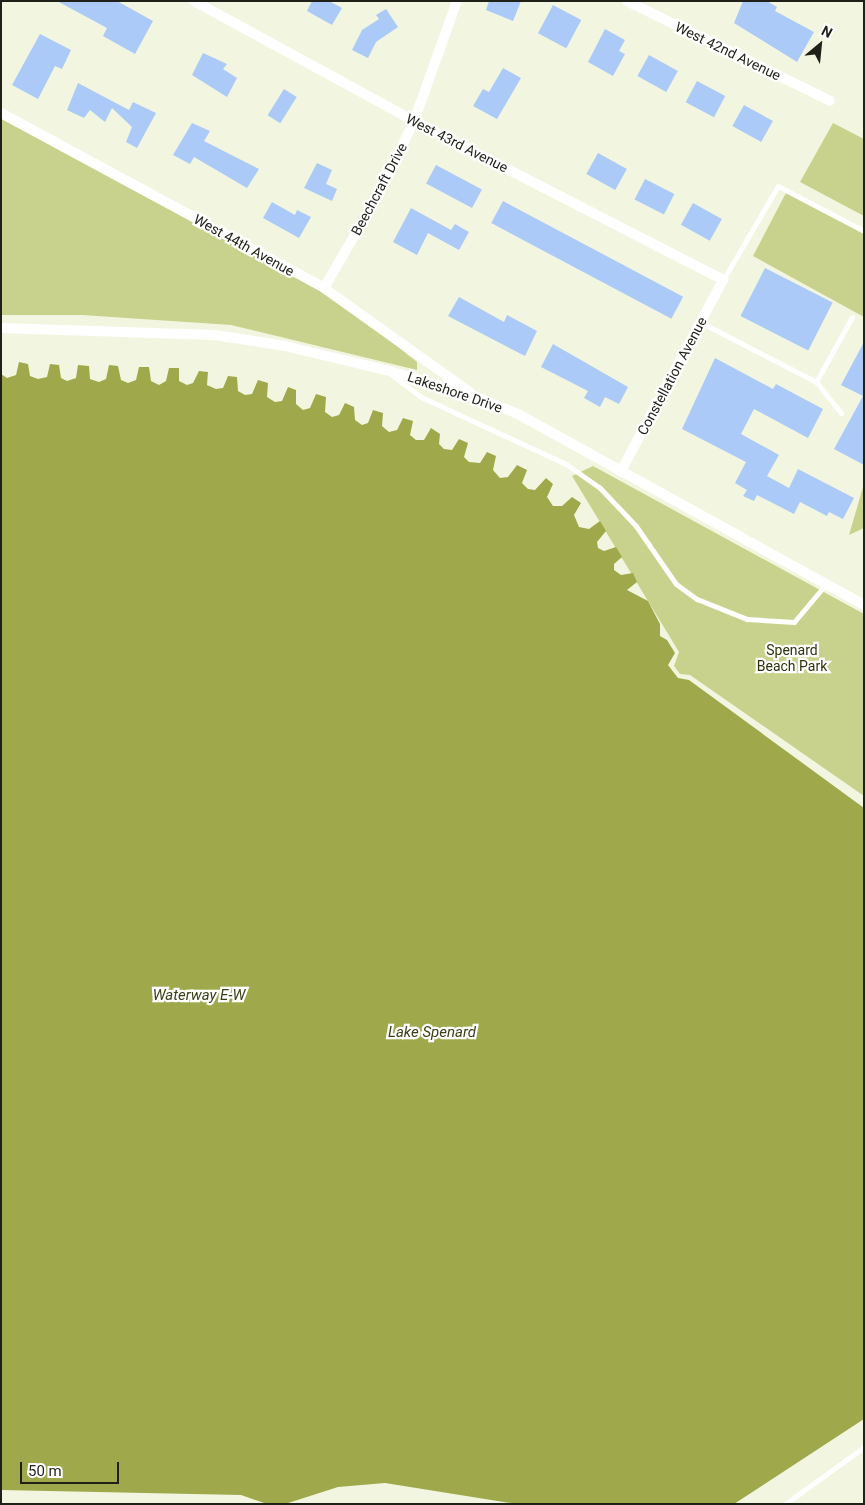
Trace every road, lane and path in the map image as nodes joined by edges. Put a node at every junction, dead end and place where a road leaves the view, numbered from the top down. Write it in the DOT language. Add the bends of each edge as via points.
graph roads {
  1 [pos="194,1"];
  2 [pos="457,1"];
  3 [pos="627,1"];
  4 [pos="830,101"];
  5 [pos="1,113"];
  6 [pos="414,121"];
  7 [pos="864,231"];
  8 [pos="723,280"];
  9 [pos="324,288"];
  10 [pos="852,317"];
  11 [pos="700,322"];
  12 [pos="1,328"];
  13 [pos="386,370"];
  14 [pos="816,382"];
  15 [pos="474,396"];
  16 [pos="841,413"];
  17 [pos="621,471"];
  18 [pos="826,584"];
  19 [pos="864,605"];
  20 [pos="864,1447"];
  21 [pos="785,1504"];
  1 -- 6 [label="street, West 43rd Avenue"];
  2 -- 6 [label="street, Beechcraft Drive"];
  3 -- 4 [label="street, West 42nd Avenue"];
  5 -- 9 [label="street, West 44th Avenue"];
  6 -- 8 [label="street, West 43rd Avenue"];
  6 -- 9 [label="street, Beechcraft Drive" via="382,188"];
  7 -- 8 [label="lane" via="778,186"];
  8 -- 11 [label="street, Constellation Avenue"];
  9 -- 15 [label="street, West 44th Avenue"];
  10 -- 14 [label="lane"];
  11 -- 14 [label="lane"];
  11 -- 17 [label="street, Constellation Avenue"];
  12 -- 13 [label="street, Lakeshore Drive" via="215,336 285,346"];
  13 -- 15 [label="street, Lakeshore Drive"];
  13 -- 18 [label="lane" via="421,397 566,464 600,488 636,526 676,584 697,599 747,619 794,622"];
  14 -- 16 [label="lane"];
  15 -- 17 [label="street, Lakeshore Drive" via="518,414"];
  17 -- 18 [label="street, Lakeshore Drive"];
  18 -- 19 [label="street, Lakeshore Drive"];
  20 -- 21 [label="lane"];
}
